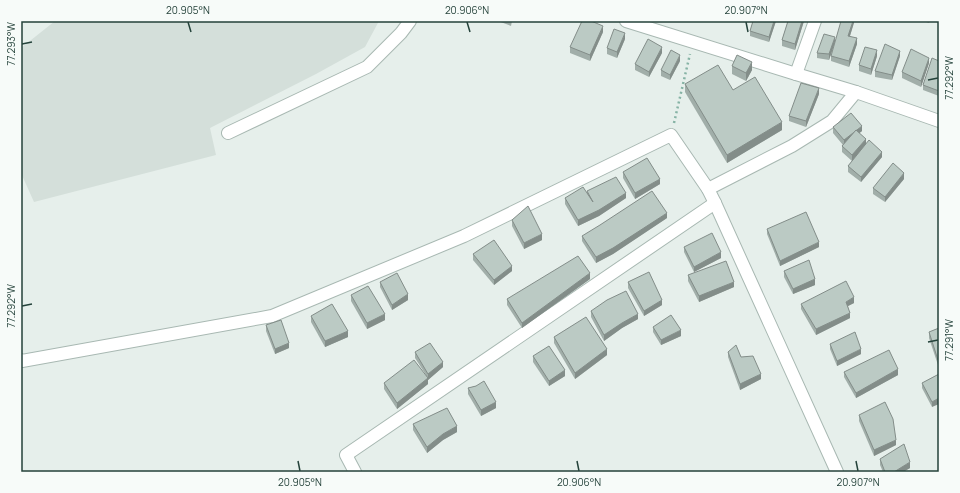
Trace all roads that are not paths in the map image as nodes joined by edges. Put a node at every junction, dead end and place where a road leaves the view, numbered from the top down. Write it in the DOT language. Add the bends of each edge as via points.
graph roads {
  1 [pos="410,21"];
  2 [pos="626,21"];
  3 [pos="815,21"];
  4 [pos="796,74"];
  5 [pos="856,92"];
  6 [pos="939,122"];
  7 [pos="228,133"];
  8 [pos="708,189"];
  9 [pos="715,203"];
  10 [pos="21,360"];
  11 [pos="355,472"];
  12 [pos="837,472"];
  1 -- 7 [label="street" via="401,34 367,67"];
  2 -- 4 [label="street"];
  3 -- 4 [label="street"];
  4 -- 5 [label="street"];
  5 -- 6 [label="street"];
  5 -- 8 [label="street" via="832,120 792,146"];
  8 -- 9 [label="street"];
  8 -- 10 [label="street" via="671,135 464,236 272,316"];
  9 -- 11 [label="street" via="346,455"];
  9 -- 12 [label="street"];
}
